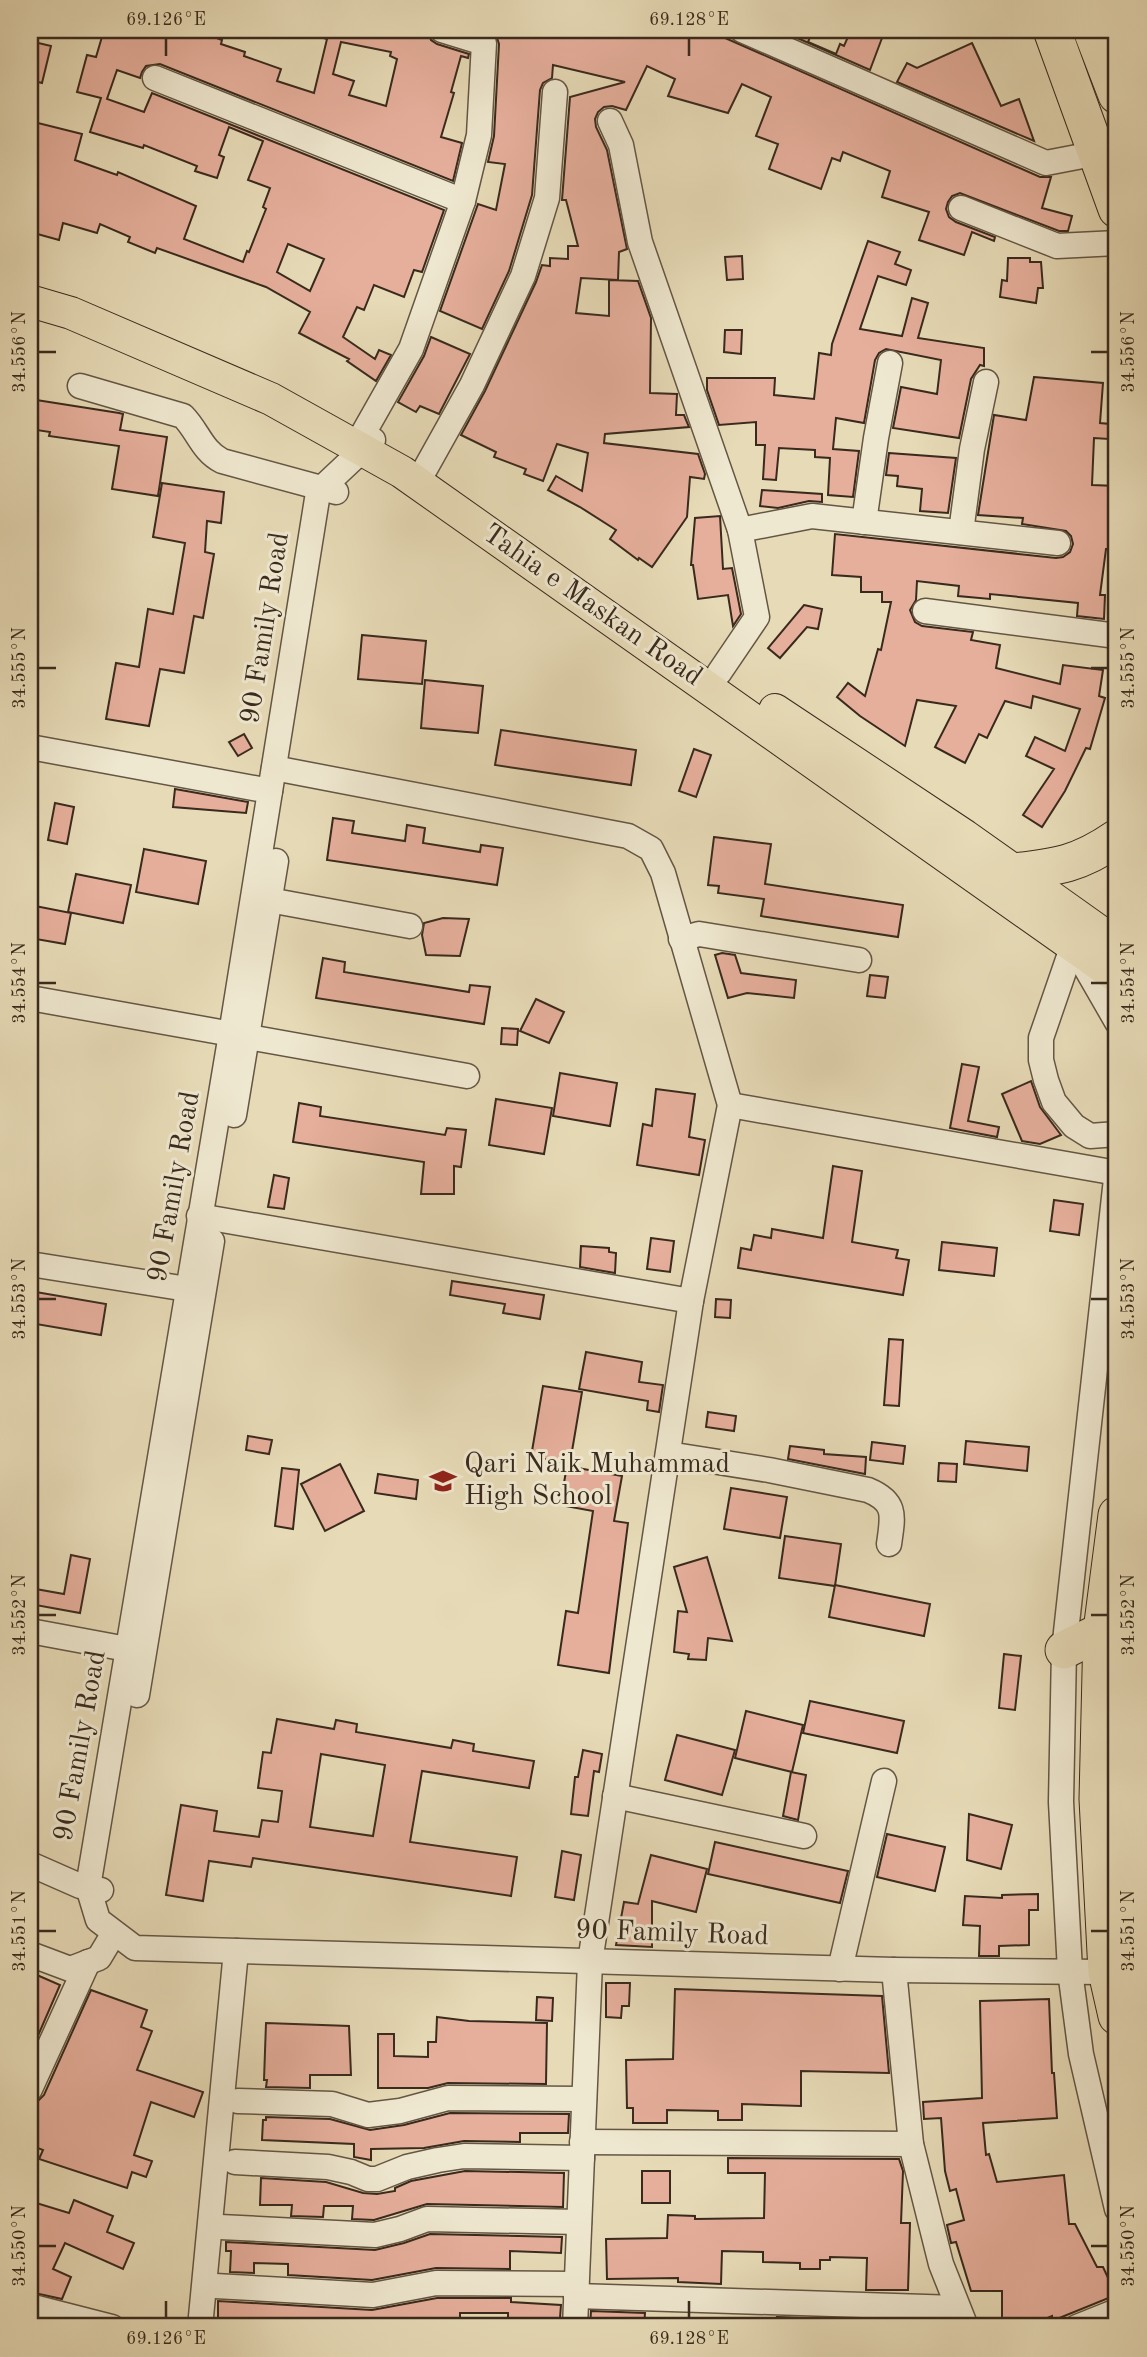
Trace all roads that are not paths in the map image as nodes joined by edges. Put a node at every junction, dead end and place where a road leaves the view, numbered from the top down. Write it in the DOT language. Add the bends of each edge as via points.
graph roads {
  1 [pos="442,30"];
  2 [pos="742,30"];
  3 [pos="1052,30"];
  4 [pos="1091,30"];
  5 [pos="155,78"];
  6 [pos="555,92"];
  7 [pos="1117,95"];
  8 [pos="610,121"];
  9 [pos="1098,153"];
  10 [pos="463,201"];
  11 [pos="961,208"];
  12 [pos="1117,209"];
  13 [pos="1117,243"];
  14 [pos="30,284"];
  15 [pos="30,301"];
  16 [pos="890,363"];
  17 [pos="986,382"];
  18 [pos="80,386"];
  19 [pos="350,462"];
  20 [pos="424,471"];
  21 [pos="863,522"];
  22 [pos="740,530"];
  23 [pos="961,532"];
  24 [pos="1058,544"];
  25 [pos="925,611"];
  26 [pos="1117,636"];
  27 [pos="719,673"];
  28 [pos="30,747"];
  29 [pos="278,777"];
  30 [pos="1117,838"];
  31 [pos="1013,872"];
  32 [pos="269,900"];
  33 [pos="410,926"];
  34 [pos="681,939"];
  35 [pos="1117,944"];
  36 [pos="1073,946"];
  37 [pos="859,960"];
  38 [pos="1117,977"];
  39 [pos="30,998"];
  40 [pos="1117,1022"];
  41 [pos="239,1035"];
  42 [pos="467,1076"];
  43 [pos="730,1105"];
  44 [pos="1117,1134"];
  45 [pos="1117,1172"];
  46 [pos="207,1217"];
  47 [pos="30,1264"];
  48 [pos="187,1289"];
  49 [pos="691,1301"];
  50 [pos="668,1454"];
  51 [pos="1117,1515"];
  52 [pos="889,1544"];
  53 [pos="30,1631"];
  54 [pos="1101,1631"];
  55 [pos="1064,1650"];
  56 [pos="136,1651"];
  57 [pos="884,1781"];
  58 [pos="615,1796"];
  59 [pos="804,1836"];
  60 [pos="30,1864"];
  61 [pos="96,1889"];
  62 [pos="106,1926"];
  63 [pos="236,1951"];
  64 [pos="30,1954"];
  65 [pos="88,1962"];
  66 [pos="590,1962"];
  67 [pos="840,1969"];
  68 [pos="894,1970"];
  69 [pos="1070,1971"];
  70 [pos="1107,1972"];
  71 [pos="1117,2016"];
  72 [pos="30,2090"];
  73 [pos="584,2099"];
  74 [pos="238,2101"];
  75 [pos="911,2144"];
  76 [pos="582,2150"];
  77 [pos="235,2162"];
  78 [pos="1117,2209"];
  79 [pos="579,2222"];
  80 [pos="220,2227"];
  81 [pos="215,2286"];
  82 [pos="576,2290"];
  83 [pos="30,2306"];
  84 [pos="1117,2311"];
  85 [pos="962,2318"];
  86 [pos="112,2327"];
  87 [pos="200,2327"];
  88 [pos="575,2327"];
  89 [pos="1077,2327"];
  1 -- 10 [label="street, 90 Family Road" via="484,43 479,135"];
  2 -- 9 [label="street" via="1046,163"];
  3 -- 9 [label="highway"];
  4 -- 7 [label="highway"];
  5 -- 10 [label="street"];
  6 -- 20 [label="street" via="547,198 523,276 472,385"];
  8 -- 22 [label="street" via="621,145 640,242"];
  9 -- 12 [label="highway"];
  10 -- 19 [label="street, 90 Family Road" via="411,349"];
  11 -- 13 [label="street" via="1057,246"];
  14 -- 19 [label="main road, Tahia e Maskan Road" via="155,326 293,390"];
  15 -- 19 [label="main road, Tahia e Maskan Road" via="71,313 271,399"];
  16 -- 21 [label="street"];
  17 -- 23 [label="street"];
  18 -- 19 [label="street" via="183,416 209,454 222,461"];
  19 -- 20 [label="main road, Tahia e Maskan Road"];
  19 -- 29 [label="street, 90 Family Road" via="317,499"];
  19 -- 36 [label="main road, Tahia e Maskan Road" via="413,480"];
  20 -- 27 [label="main road, Tahia e Maskan Road"];
  21 -- 22 [label="street" via="812,516"];
  21 -- 23 [label="street"];
  22 -- 27 [label="street" via="757,617"];
  23 -- 24 [label="street"];
  25 -- 26 [label="street"];
  27 -- 31 [label="main road, Tahia e Maskan Road"];
  28 -- 29 [label="street"];
  29 -- 32 [label="street, 90 Family Road"];
  29 -- 34 [label="street" via="628,836 651,849 663,873"];
  29 -- 41 [label="street, 90 Family Road"];
  30 -- 31 [label="highway" via="1091,856"];
  31 -- 35 [label="main road, Tahia e Maskan Road"];
  32 -- 33 [label="street"];
  32 -- 41 [label="street, 90 Family Road"];
  34 -- 37 [label="street" via="699,934"];
  34 -- 43 [label="street"];
  36 -- 38 [label="main road, Tahia e Maskan Road"];
  36 -- 40 [label="street"];
  36 -- 44 [label="street" via="1041,1038 1041,1060 1054,1102 1074,1126 1090,1136"];
  39 -- 41 [label="street"];
  41 -- 42 [label="street"];
  41 -- 46 [label="street, 90 Family Road"];
  43 -- 45 [label="street"];
  43 -- 49 [label="street"];
  45 -- 55 [label="street"];
  46 -- 48 [label="street, 90 Family Road"];
  46 -- 49 [label="street"];
  46 -- 56 [label="street, 90 Family Road"];
  47 -- 48 [label="street"];
  48 -- 56 [label="street, 90 Family Road"];
  49 -- 50 [label="street"];
  50 -- 52 [label="street" via="868,1490 890,1505"];
  50 -- 58 [label="street"];
  51 -- 54 [label="highway"];
  53 -- 56 [label="street"];
  54 -- 55 [label="highway"];
  54 -- 70 [label="highway" via="1098,1799"];
  55 -- 69 [label="street" via="1061,1802"];
  56 -- 61 [label="street, 90 Family Road"];
  57 -- 67 [label="street"];
  58 -- 59 [label="street"];
  58 -- 66 [label="street"];
  60 -- 61 [label="street"];
  61 -- 62 [label="street, 90 Family Road"];
  62 -- 63 [label="street, 90 Family Road" via="135,1948"];
  62 -- 65 [label="street" via="99,1958"];
  63 -- 66 [label="street, 90 Family Road"];
  63 -- 87 [label="street"];
  64 -- 65 [label="street" via="70,1969"];
  65 -- 72 [label="street"];
  66 -- 67 [label="street, 90 Family Road"];
  66 -- 73 [label="street"];
  67 -- 68 [label="street, 90 Family Road"];
  68 -- 69 [label="street, 90 Family Road"];
  68 -- 75 [label="street"];
  69 -- 70 [label="street, 90 Family Road"];
  69 -- 78 [label="street" via="1081,2054"];
  70 -- 71 [label="highway"];
  73 -- 74 [label="street" via="448,2098 368,2115 332,2104"];
  73 -- 76 [label="street"];
  75 -- 76 [label="street"];
  75 -- 85 [label="street" via="941,2264"];
  76 -- 77 [label="street" via="464,2156 377,2179 328,2166"];
  76 -- 79 [label="street"];
  79 -- 80 [label="street" via="428,2219 376,2235"];
  79 -- 82 [label="street"];
  81 -- 82 [label="street" via="373,2295 436,2283"];
  82 -- 85 [label="street"];
  82 -- 88 [label="street"];
  83 -- 86 [label="street"];
  84 -- 89 [label="street"];
}
